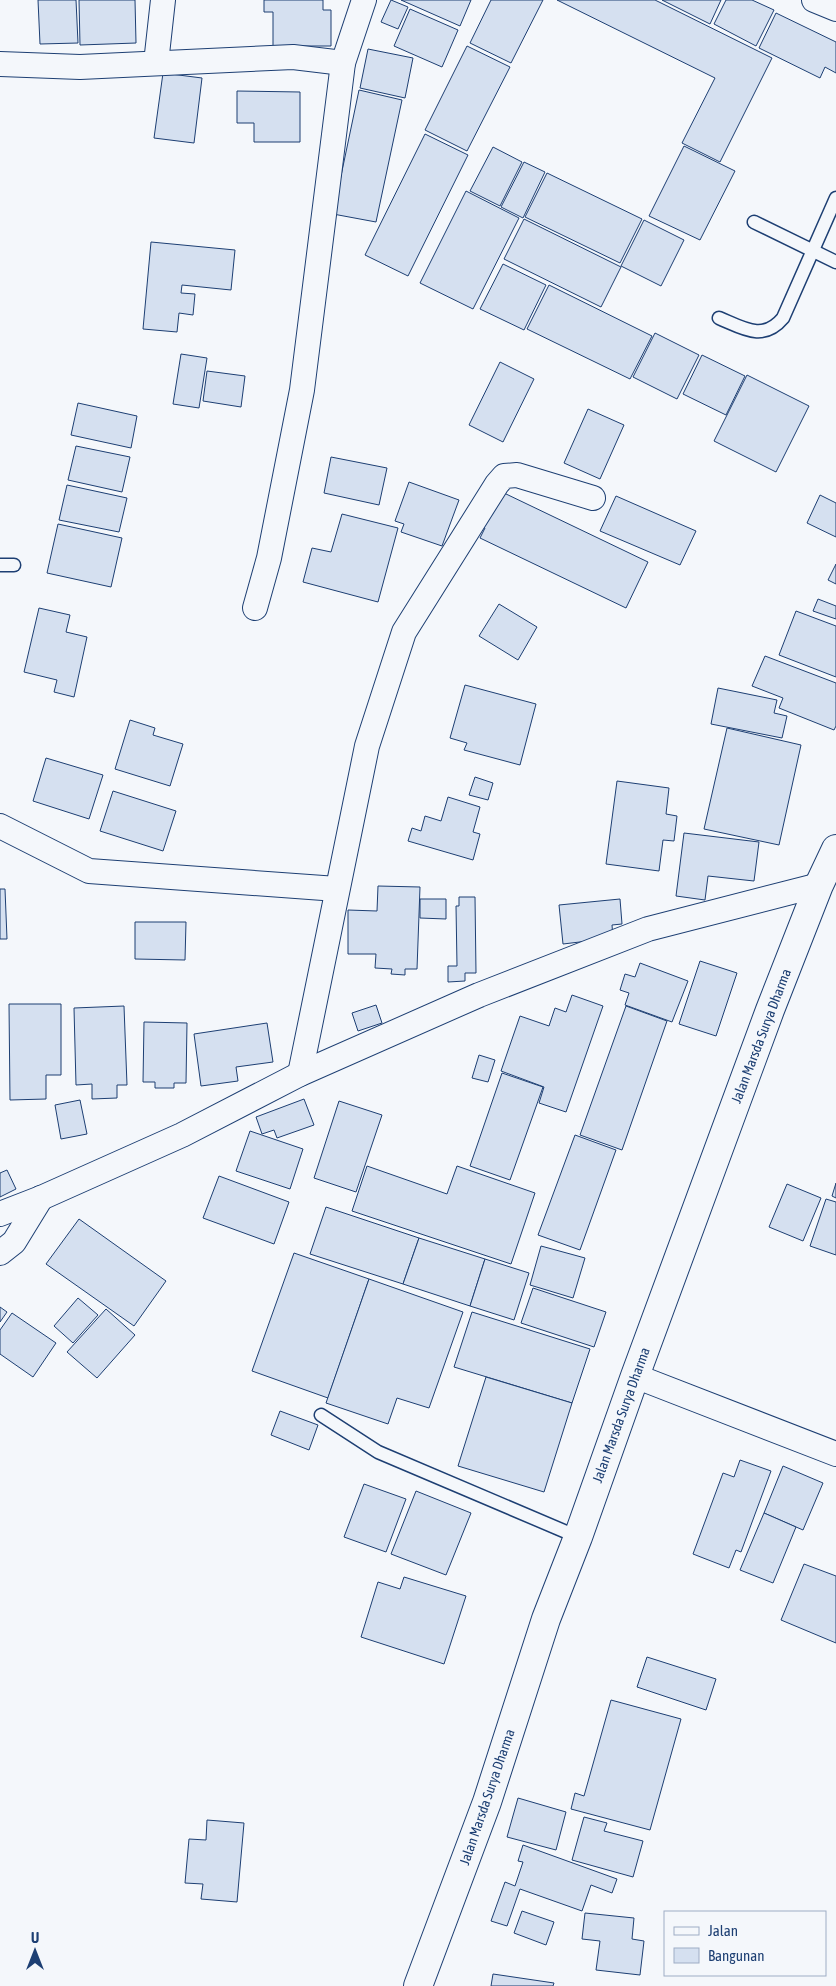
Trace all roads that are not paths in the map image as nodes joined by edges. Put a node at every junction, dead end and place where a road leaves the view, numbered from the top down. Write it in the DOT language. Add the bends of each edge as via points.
graph roads {
  1 [pos="163,0"];
  2 [pos="364,0"];
  3 [pos="156,63"];
  4 [pos="343,63"];
  5 [pos="0,64"];
  6 [pos="836,198"];
  7 [pos="754,222"];
  8 [pos="812,250"];
  9 [pos="836,262"];
  10 [pos="719,318"];
  11 [pos="593,498"];
  12 [pos="0,565"];
  13 [pos="14,565"];
  14 [pos="255,608"];
  15 [pos="0,826"];
  16 [pos="836,849"];
  17 [pos="819,885"];
  18 [pos="337,890"];
  19 [pos="300,1074"];
  20 [pos="42,1198"];
  21 [pos="0,1214"];
  22 [pos="0,1253"];
  23 [pos="635,1376"];
  24 [pos="321,1415"];
  25 [pos="836,1454"];
  26 [pos="578,1537"];
  27 [pos="418,1986"];
  1 -- 3 [label="street"];
  2 -- 4 [label="street"];
  3 -- 4 [label="street" via="293,57"];
  3 -- 5 [label="street" via="80,67"];
  4 -- 14 [label="street" via="302,390 269,558"];
  6 -- 8 [label="lane"];
  7 -- 8 [label="lane"];
  8 -- 9 [label="lane"];
  8 -- 10 [label="lane" via="783,318 775,327 761,332"];
  11 -- 18 [label="street" via="517,476 504,476 497,484 404,632 367,746"];
  12 -- 13 [label="lane"];
  15 -- 18 [label="street" via="89,871"];
  16 -- 17 [label="highway, Jalan Marsda Surya Dharma"];
  17 -- 19 [label="street" via="648,930 479,995"];
  17 -- 23 [label="highway, Jalan Marsda Surya Dharma"];
  18 -- 19 [label="street"];
  19 -- 20 [label="street" via="182,1135"];
  20 -- 21 [label="street"];
  20 -- 22 [label="street" via="14,1242"];
  23 -- 25 [label="street"];
  23 -- 26 [label="highway, Jalan Marsda Surya Dharma"];
  24 -- 26 [label="lane" via="378,1452"];
  26 -- 27 [label="highway, Jalan Marsda Surya Dharma" via="546,1619 487,1802"];
}
